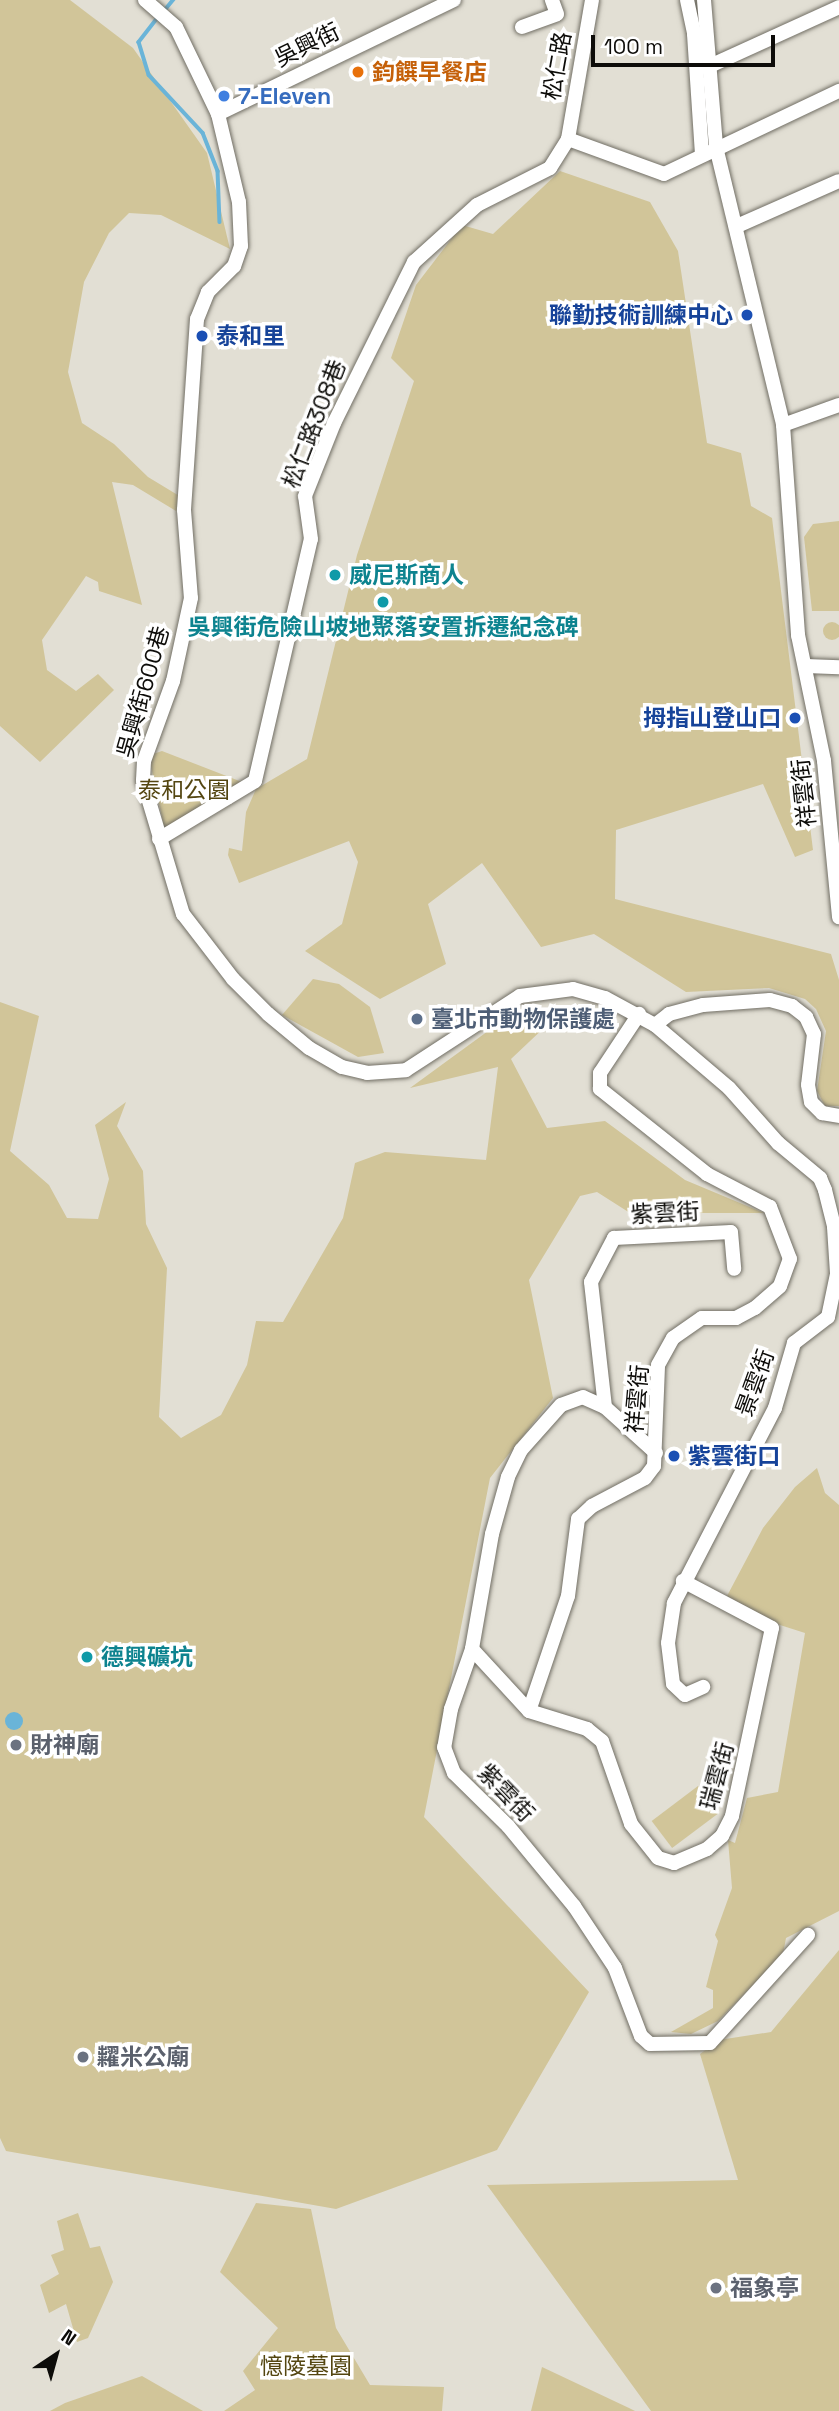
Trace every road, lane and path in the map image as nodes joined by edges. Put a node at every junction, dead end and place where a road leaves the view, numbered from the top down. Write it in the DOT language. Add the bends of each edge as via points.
graph roads {
  1 [pos="454,0"];
  2 [pos="552,0"];
  3 [pos="592,0"];
  4 [pos="687,0"];
  5 [pos="704,0"];
  6 [pos="150,4"];
  7 [pos="839,7"];
  8 [pos="522,27"];
  9 [pos="712,65"];
  10 [pos="839,91"];
  11 [pos="218,114"];
  12 [pos="568,139"];
  13 [pos="716,147"];
  14 [pos="702,155"];
  15 [pos="839,181"];
  16 [pos="737,226"];
  17 [pos="839,405"];
  18 [pos="783,425"];
  19 [pos="806,666"];
  20 [pos="839,667"];
  21 [pos="159,839"];
  22 [pos="839,917"];
  23 [pos="639,1014"];
  24 [pos="655,1026"];
  25 [pos="839,1116"];
  26 [pos="734,1269"];
  27 [pos="606,1407"];
  28 [pos="656,1453"];
  29 [pos="682,1581"];
  30 [pos="472,1649"];
  31 [pos="704,1687"];
  32 [pos="529,1711"];
  33 [pos="808,1935"];
  1 -- 11 [label="street, 吳興街"];
  2 -- 8 [label="street" via="557,13"];
  3 -- 12 [label="street, 松仁路"];
  4 -- 14 [label="street" via="694,34"];
  5 -- 9 [label="street, 祥雲街"];
  6 -- 11 [label="street, 吳興街600巷" via="176,27"];
  7 -- 9 [label="street"];
  9 -- 13 [label="street, 祥雲街"];
  10 -- 13 [label="street"];
  11 -- 21 [label="street, 吳興街600巷" via="239,202 240,255 208,292 197,319 185,485 191,597 173,681 144,761 143,781"];
  12 -- 14 [label="street" via="664,174"];
  12 -- 21 [label="street, 松仁路308巷" via="550,168 477,205 414,262 363,361 305,496 311,539 256,781"];
  13 -- 14 [label="street"];
  13 -- 16 [label="street, 祥雲街"];
  15 -- 16 [label="street"];
  16 -- 18 [label="street, 祥雲街"];
  17 -- 18 [label="street"];
  18 -- 19 [label="street, 祥雲街" via="795,610"];
  19 -- 20 [label="street"];
  19 -- 22 [label="street, 祥雲街" via="824,761"];
  21 -- 23 [label="street, 吳興街600巷" via="183,914 233,979 309,1048 342,1067 367,1073 406,1070 508,1001 548,990 589,993"];
  23 -- 24 [label="street, 景雲街"];
  23 -- 28 [label="street, 祥雲街" via="600,1073 600,1089 707,1174 770,1208 790,1259 780,1286 755,1308 736,1318 702,1318 673,1338 658,1365"];
  24 -- 25 [label="street" via="669,1014 719,1003 770,1000 792,1006 806,1017 814,1034 808,1085 811,1102 822,1114"];
  24 -- 29 [label="street, 景雲街" via="743,1100 778,1143 820,1178 834,1227 837,1274 828,1317 794,1343 775,1408"];
  26 -- 27 [label="street, 紫雲街" via="732,1232 614,1238 591,1282"];
  27 -- 28 [label="street, 紫雲街"];
  27 -- 30 [label="street, 紫雲街" via="583,1397 568,1400 532,1435 514,1462 492,1534"];
  28 -- 32 [label="street, 祥雲街" via="645,1478 592,1506 578,1520 568,1596"];
  29 -- 31 [label="street, 景雲街" via="670,1630 669,1670 673,1684 685,1695"];
  29 -- 32 [label="street, 瑞雲街" via="772,1628 740,1793 722,1836 707,1849 674,1863 658,1858 644,1844 620,1803 601,1741 587,1729"];
  30 -- 32 [label="street"];
  30 -- 33 [label="street, 紫雲街" via="450,1709 444,1747 454,1773 508,1826 574,1906 615,1968 641,2036 650,2044 710,2043"];
}
